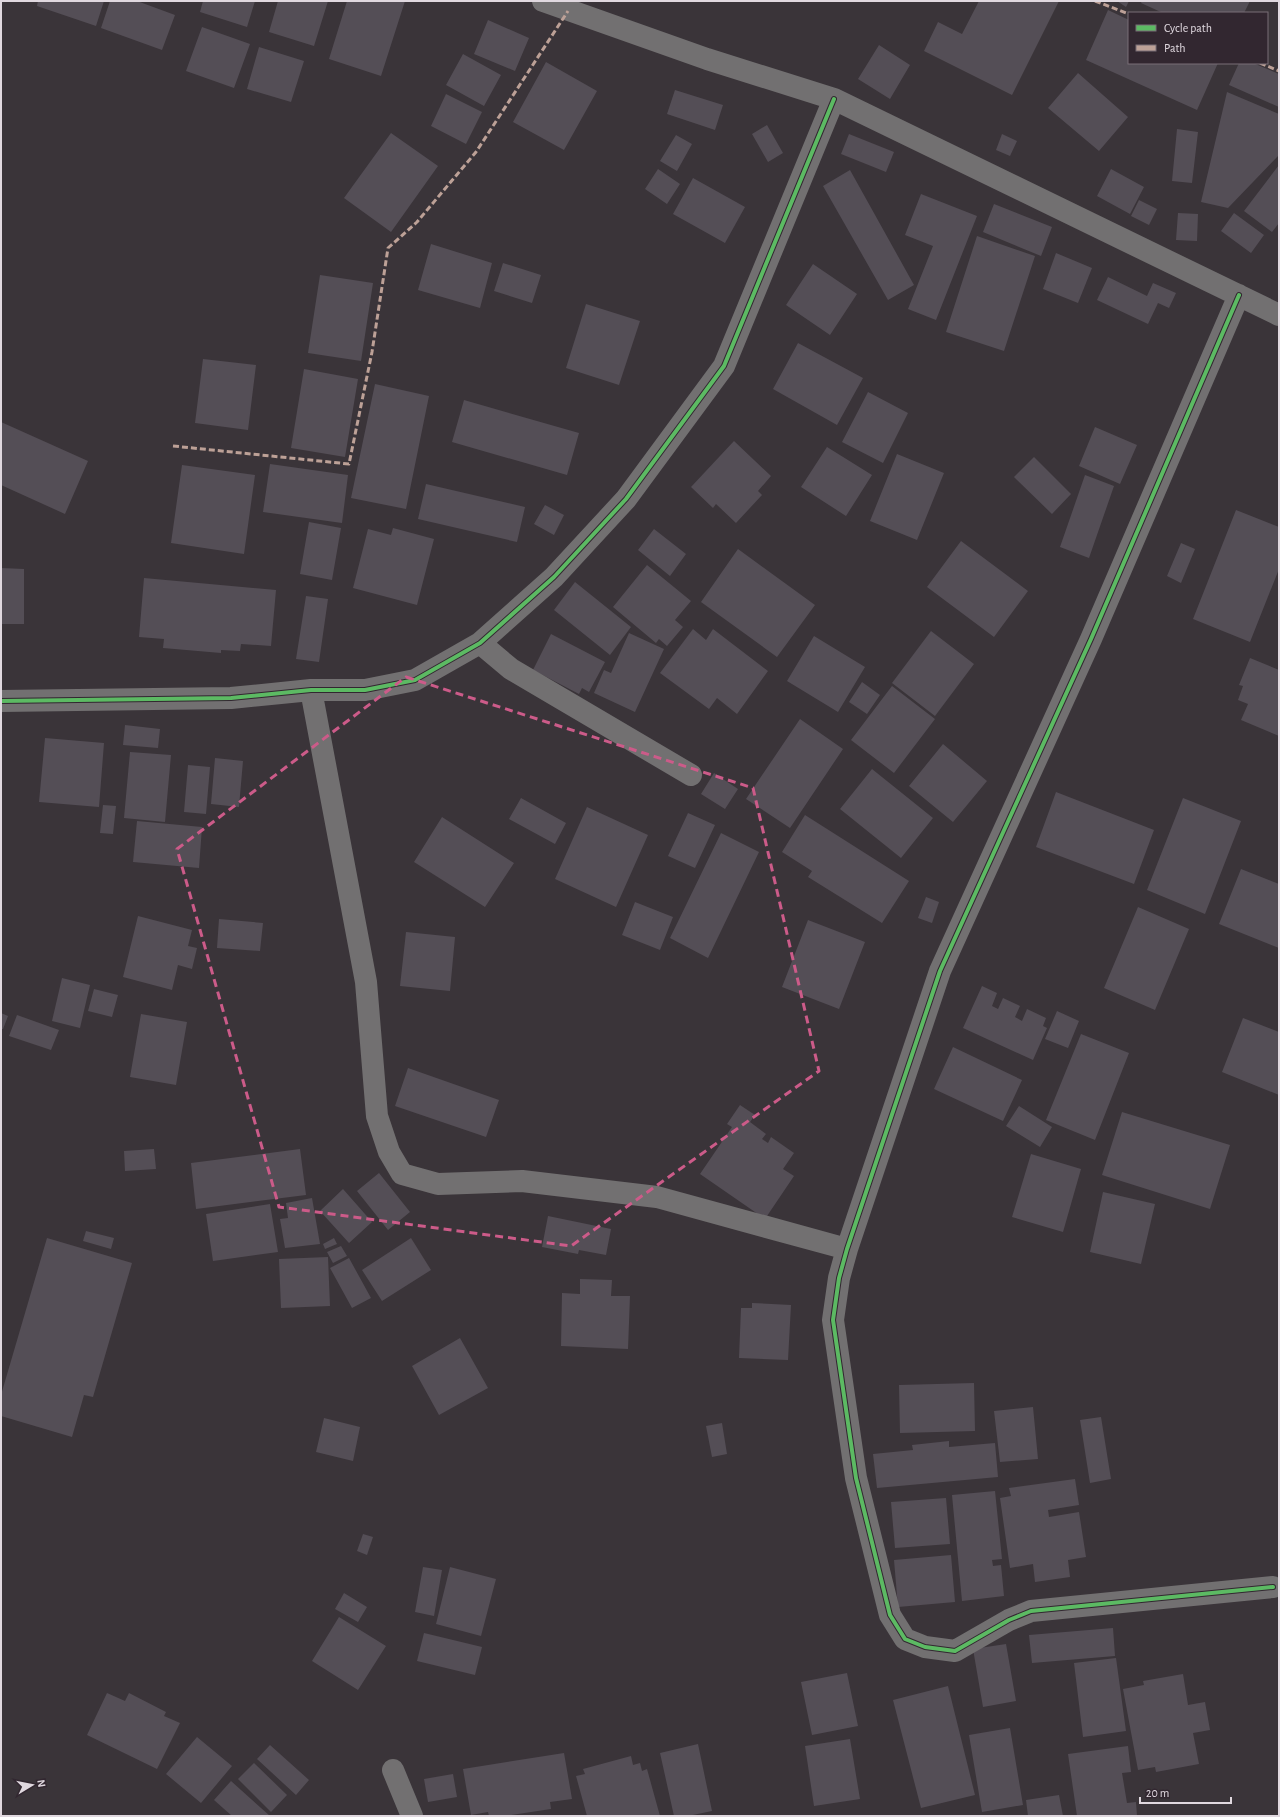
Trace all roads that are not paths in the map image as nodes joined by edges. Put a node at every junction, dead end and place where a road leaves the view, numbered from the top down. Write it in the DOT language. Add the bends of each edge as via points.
graph roads {
  1 [pos="543,1"];
  2 [pos="572,6"];
  3 [pos="834,99"];
  4 [pos="1239,295"];
  5 [pos="1279,315"];
  6 [pos="480,642"];
  7 [pos="311,690"];
  8 [pos="1,701"];
  9 [pos="691,775"];
  10 [pos="847,1249"];
  11 [pos="1273,1587"];
  12 [pos="393,1770"];
  13 [pos="412,1816"];
  1 -- 2 [label="street"];
  2 -- 3 [label="street" via="707,58"];
  3 -- 4 [label="street"];
  3 -- 6 [label="street" via="724,366 626,499 554,577"];
  4 -- 5 [label="street"];
  4 -- 10 [label="street" via="1091,639 940,971"];
  6 -- 7 [label="street" via="415,680 364,690"];
  6 -- 9 [label="street" via="511,669"];
  7 -- 8 [label="street" via="231,698"];
  7 -- 10 [label="street" via="366,982 377,1116 389,1152 402,1174 438,1184 522,1181 657,1197"];
  10 -- 11 [label="street" via="839,1278 833,1320 855,1471 890,1615 905,1639 925,1647 955,1650 1009,1620 1031,1611"];
  12 -- 13 [label="street"];
}
